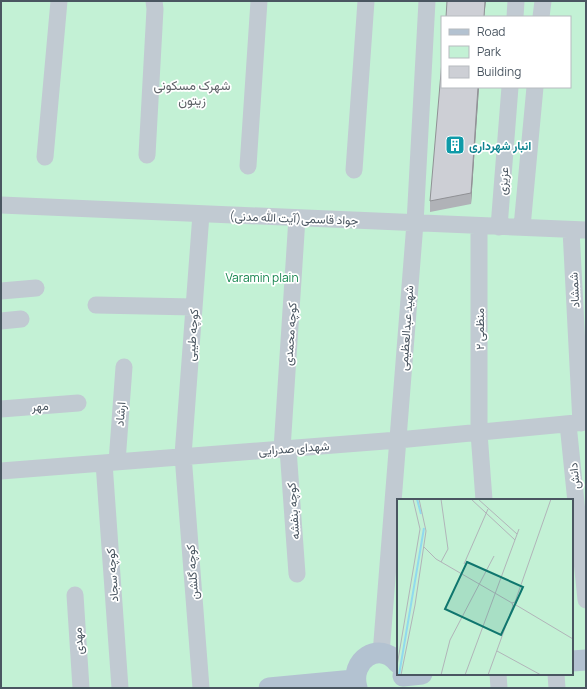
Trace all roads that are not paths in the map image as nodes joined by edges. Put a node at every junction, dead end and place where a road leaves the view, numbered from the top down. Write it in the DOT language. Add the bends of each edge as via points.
graph roads {
  1 [pos="58,1"];
  2 [pos="154,1"];
  3 [pos="259,1"];
  4 [pos="366,1"];
  5 [pos="427,1"];
  6 [pos="516,1"];
  7 [pos="543,1"];
  8 [pos="515,16"];
  9 [pos="541,16"];
  10 [pos="510,88"];
  11 [pos="535,88"];
  12 [pos="147,155"];
  13 [pos="44,157"];
  14 [pos="248,166"];
  15 [pos="354,170"];
  16 [pos="1,205"];
  17 [pos="201,214"];
  18 [pos="297,218"];
  19 [pos="415,223"];
  20 [pos="479,226"];
  21 [pos="499,227"];
  22 [pos="522,228"];
  23 [pos="578,230"];
  24 [pos="36,288"];
  25 [pos="1,291"];
  26 [pos="96,305"];
  27 [pos="194,307"];
  28 [pos="21,319"];
  29 [pos="1,321"];
  30 [pos="124,366"];
  31 [pos="78,403"];
  32 [pos="1,409"];
  33 [pos="579,423"];
  34 [pos="479,433"];
  35 [pos="398,440"];
  36 [pos="285,449"];
  37 [pos="183,456"];
  38 [pos="110,462"];
  39 [pos="1,471"];
  40 [pos="399,499"];
  41 [pos="484,499"];
  42 [pos="297,574"];
  43 [pos="75,595"];
  44 [pos="586,600"];
  45 [pos="586,660"];
  46 [pos="573,661"];
  47 [pos="397,669"];
  48 [pos="498,675"];
  49 [pos="556,675"];
  50 [pos="356,684"];
  51 [pos="320,685"];
  52 [pos="81,688"];
  53 [pos="120,688"];
  54 [pos="201,688"];
  55 [pos="269,688"];
  56 [pos="272,688"];
  57 [pos="499,688"];
  58 [pos="557,688"];
  1 -- 13 [label="street"];
  2 -- 12 [label="street"];
  3 -- 14 [label="street"];
  4 -- 15 [label="street"];
  5 -- 19 [label="street, شهید عبدالعظیمی"];
  6 -- 8 [label="street"];
  7 -- 9 [label="street"];
  10 -- 21 [label="street, عزیزی"];
  11 -- 22 [label="street"];
  16 -- 17 [label="street, جواد قاسمی(آیت الله مدنی)"];
  17 -- 18 [label="street, جواد قاسمی(آیت الله مدنی)"];
  17 -- 27 [label="street, کوچه طیبی"];
  18 -- 19 [label="street, جواد قاسمی(آیت الله مدنی)"];
  18 -- 36 [label="street, کوچه محمدی"];
  19 -- 20 [label="street, جواد قاسمی(آیت الله مدنی)"];
  19 -- 35 [label="street, شهید عبدالعظیمی"];
  20 -- 21 [label="street, جواد قاسمی(آیت الله مدنی)"];
  20 -- 34 [label="street, منظمی ۲"];
  21 -- 22 [label="street, جواد قاسمی(آیت الله مدنی)"];
  22 -- 23 [label="street, جواد قاسمی(آیت الله مدنی)"];
  23 -- 33 [label="street, شمشاد"];
  24 -- 25 [label="street"];
  26 -- 27 [label="street"];
  27 -- 37 [label="street, کوچه طیبی"];
  28 -- 29 [label="street"];
  30 -- 38 [label="street, ارشاد"];
  31 -- 32 [label="street, مهر"];
  33 -- 34 [label="street, شهدای صدرایی"];
  33 -- 44 [label="street, دانش"];
  34 -- 35 [label="street, شهدای صدرایی"];
  34 -- 41 [label="street, منظمی ۲"];
  35 -- 36 [label="street, شهدای صدرایی"];
  35 -- 40 [label="street, شهید عبدالعظیمی"];
  36 -- 37 [label="street, شهدای صدرایی"];
  36 -- 42 [label="street, کوچه بنفشه"];
  37 -- 38 [label="street, شهدای صدرایی"];
  37 -- 54 [label="street, کوچه گلشن"];
  38 -- 39 [label="street, شهدای صدرایی"];
  38 -- 53 [label="street, کوچه سجاد"];
  43 -- 52 [label="street, مهدی"];
  45 -- 46 [label="main road"];
  47 -- 50 [label="main road" via="368,656 355,670"];
  48 -- 57 [label="street"];
  49 -- 58 [label="street"];
  50 -- 51 [label="main road"];
  51 -- 56 [label="main road"];
  55 -- 56 [label="main road"];
}
